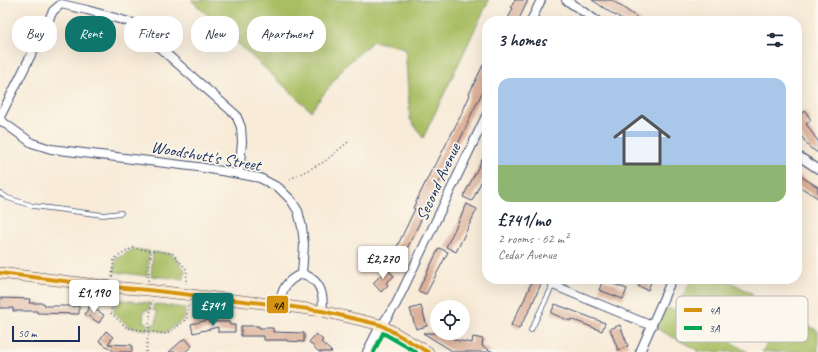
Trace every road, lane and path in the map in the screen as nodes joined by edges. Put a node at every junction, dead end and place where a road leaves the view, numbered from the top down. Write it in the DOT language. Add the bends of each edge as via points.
graph roads {
  1 [pos="541,0"];
  2 [pos="566,0"];
  3 [pos="533,16"];
  4 [pos="590,16"];
  5 [pos="0,119"];
  6 [pos="482,124"];
  7 [pos="348,142"];
  8 [pos="802,158"];
  9 [pos="818,169"];
  10 [pos="239,174"];
  11 [pos="290,179"];
  12 [pos="0,193"];
  13 [pos="121,213"];
  14 [pos="151,250"];
  15 [pos="0,273"];
  16 [pos="302,274"];
  17 [pos="112,277"];
  18 [pos="148,284"];
  19 [pos="553,284"];
  20 [pos="558,284"];
  21 [pos="670,284"];
  22 [pos="186,285"];
  23 [pos="112,295"];
  24 [pos="152,300"];
  25 [pos="188,304"];
  26 [pos="280,305"];
  27 [pos="322,311"];
  28 [pos="381,325"];
  29 [pos="652,326"];
  30 [pos="531,330"];
  31 [pos="148,331"];
  32 [pos="146,352"];
  33 [pos="367,352"];
  34 [pos="428,352"];
  35 [pos="640,352"];
  1 -- 3 [label="street"];
  2 -- 4 [label="street"];
  5 -- 10 [label="street, Woodshutt's Street" via="32,143 51,149"];
  5 -- 10 [label="street" via="52,10 61,4 133,23 236,115 241,126 242,142"];
  6 -- 28 [label="street, Second Avenue" via="396,304"];
  7 -- 11 [label="path" via="324,162"];
  8 -- 9 [label="street"];
  10 -- 16 [label="street, Woodshutt's Street" via="260,178 279,188 298,211 304,245"];
  12 -- 13 [label="lane" via="33,206 104,215"];
  14 -- 17 [label="path" via="132,248 114,259"];
  14 -- 18 [label="path"];
  14 -- 22 [label="path" via="172,253 187,270"];
  15 -- 26 [label="main road"];
  16 -- 26 [label="street" via="287,283"];
  16 -- 27 [label="street" via="316,283 323,296"];
  19 -- 30 [label="lane"];
  20 -- 29 [label="street"];
  21 -- 29 [label="street"];
  23 -- 31 [label="path" via="111,313 127,328"];
  24 -- 31 [label="path"];
  25 -- 31 [label="path" via="187,319 167,334"];
  26 -- 27 [label="main road"];
  27 -- 28 [label="main road"];
  28 -- 33 [label="street, Second Avenue"];
  28 -- 34 [label="main road"];
  29 -- 35 [label="street"];
  31 -- 32 [label="path"];
}
